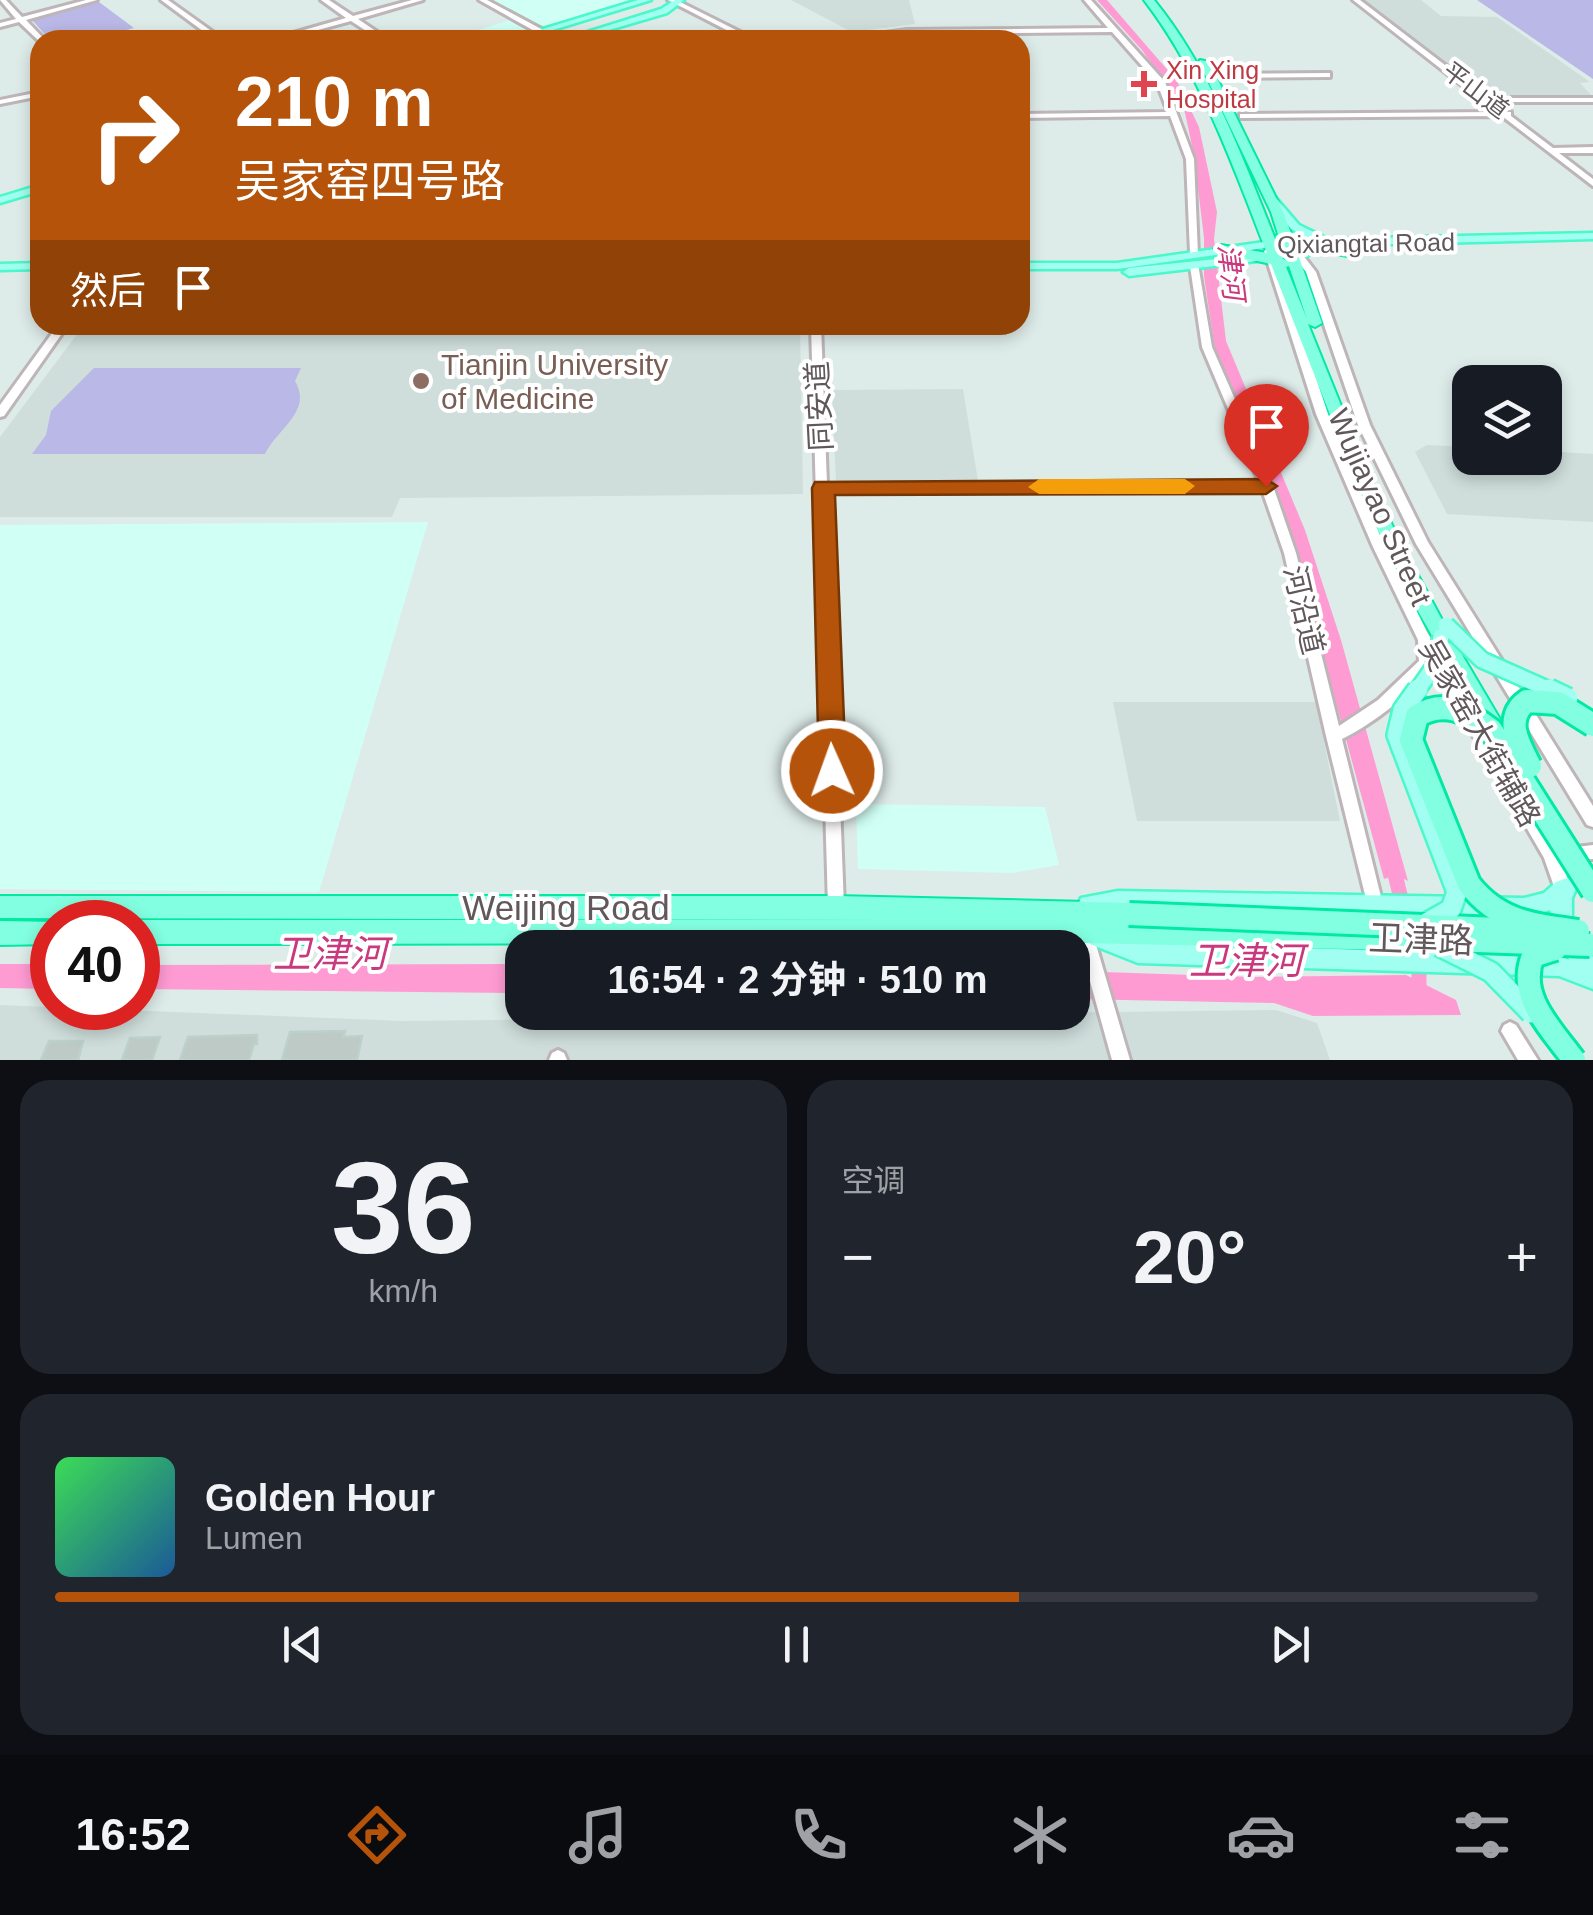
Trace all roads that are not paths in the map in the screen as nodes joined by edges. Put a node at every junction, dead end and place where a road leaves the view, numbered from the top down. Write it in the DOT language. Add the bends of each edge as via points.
graph roads {
  1 [pos="2,0"];
  2 [pos="94,0"];
  3 [pos="164,0"];
  4 [pos="324,0"];
  5 [pos="420,0"];
  6 [pos="482,0"];
  7 [pos="648,0"];
  8 [pos="1087,0"];
  9 [pos="1149,0"];
  10 [pos="1161,0"];
  11 [pos="1356,0"];
  12 [pos="676,1"];
  13 [pos="357,18"];
  14 [pos="22,19"];
  15 [pos="0,25"];
  16 [pos="32,30"];
  17 [pos="206,30"];
  18 [pos="311,30"];
  19 [pos="372,30"];
  20 [pos="537,30"];
  21 [pos="548,30"];
  22 [pos="600,30"];
  23 [pos="733,30"];
  24 [pos="1114,30"];
  25 [pos="1030,31"];
  26 [pos="1328,75"];
  27 [pos="1212,76"];
  28 [pos="30,96"];
  29 [pos="1489,100"];
  30 [pos="1593,100"];
  31 [pos="0,102"];
  32 [pos="1174,114"];
  33 [pos="1508,114"];
  34 [pos="1030,116"];
  35 [pos="1242,116"];
  36 [pos="1554,150"];
  37 [pos="1593,150"];
  38 [pos="1593,182"];
  39 [pos="30,183"];
  40 [pos="30,191"];
  41 [pos="0,192"];
  42 [pos="1270,196"];
  43 [pos="0,200"];
  44 [pos="1593,236"];
  45 [pos="1593,244"];
  46 [pos="1346,247"];
  47 [pos="1284,254"];
  48 [pos="1224,255"];
  49 [pos="0,259"];
  50 [pos="1197,259"];
  51 [pos="30,261"];
  52 [pos="30,263"];
  53 [pos="0,266"];
  54 [pos="1030,269"];
  55 [pos="57,335"];
  56 [pos="816,335"];
  57 [pos="1320,356"];
  58 [pos="0,413"];
  59 [pos="1266,486"];
  60 [pos="823,488"];
  61 [pos="1437,633"];
  62 [pos="1593,713"];
  63 [pos="1593,725"];
  64 [pos="1333,736"];
  65 [pos="1516,754"];
  66 [pos="1593,820"];
  67 [pos="1593,852"];
  68 [pos="1552,855"];
  69 [pos="1593,872"];
  70 [pos="1563,889"];
  71 [pos="1593,892"];
  72 [pos="1376,905"];
  73 [pos="836,907"];
  74 [pos="1,912"];
  75 [pos="1034,912"];
  76 [pos="1130,924"];
  77 [pos="1090,931"];
  78 [pos="160,932"];
  79 [pos="505,932"];
  80 [pos="1396,932"];
  81 [pos="0,933"];
  82 [pos="30,933"];
  83 [pos="1090,934"];
  84 [pos="1589,938"];
  85 [pos="1090,952"];
  86 [pos="1593,975"];
  87 [pos="1510,1031"];
  88 [pos="1121,1060"];
  89 [pos="1529,1060"];
  90 [pos="1563,1060"];
  91 [pos="1574,1060"];
  1 -- 14 [label="street"];
  2 -- 14 [label="street"];
  3 -- 17 [label="street"];
  4 -- 13 [label="street"];
  5 -- 13 [label="street"];
  6 -- 20 [label="street"];
  7 -- 21 [label="main road"];
  8 -- 24 [label="street"];
  9 -- 47 [label="highway, Wujiayao Street" via="1201,82 1260,216"];
  10 -- 27 [label="highway, Wujiayao Street"];
  11 -- 29 [label="street, 平山道"];
  12 -- 22 [label="main road" via="659,13"];
  12 -- 23 [label="street"];
  13 -- 18 [label="street"];
  13 -- 19 [label="street"];
  14 -- 15 [label="street"];
  14 -- 16 [label="street"];
  24 -- 25 [label="street"];
  24 -- 32 [label="street, 河沿道" via="1161,82"];
  26 -- 27 [label="street"];
  27 -- 42 [label="highway, Wujiayao Street"];
  28 -- 31 [label="street"];
  29 -- 30 [label="street"];
  29 -- 33 [label="street, 平山道"];
  32 -- 34 [label="street"];
  32 -- 50 [label="street, 河沿道" via="1190,159"];
  33 -- 35 [label="street"];
  33 -- 36 [label="street, 平山道"];
  36 -- 37 [label="street"];
  36 -- 38 [label="street, 平山道"];
  39 -- 41 [label="main road"];
  40 -- 43 [label="main road"];
  42 -- 46 [label="main road" via="1300,230"];
  42 -- 47 [label="highway, Wujiayao Street"];
  44 -- 46 [label="main road, Qixiangtai Road"];
  45 -- 46 [label="main road, Qixiangtai Road"];
  46 -- 47 [label="highway"];
  46 -- 47 [label="main road, Qixiangtai Road"];
  47 -- 48 [label="highway"];
  47 -- 57 [label="highway, Wujiayao Street" via="1312,316"];
  47 -- 57 [label="highway, Wujiayao Street" via="1288,286"];
  47 -- 61 [label="street, 吴家窑大街辅路" via="1338,455"];
  47 -- 66 [label="street, 吴家窑大街辅路" via="1311,272 1364,425 1422,544"];
  48 -- 50 [label="main road"];
  49 -- 51 [label="main road"];
  50 -- 54 [label="main road" via="1139,272"];
  50 -- 59 [label="street, 河沿道" via="1207,347"];
  52 -- 53 [label="main road"];
  55 -- 58 [label="street"];
  56 -- 60 [label="street, 同安道"];
  57 -- 61 [label="highway, Wujiayao Street" via="1360,472"];
  59 -- 60 [label="street"];
  59 -- 64 [label="street, 河沿道" via="1290,552"];
  60 -- 73 [label="street, 同安道"];
  61 -- 62 [label="main road, bridge"];
  61 -- 64 [label="street" via="1426,663 1366,717"];
  61 -- 65 [label="highway, Wujiayao Street, bridge"];
  61 -- 68 [label="street, 吴家窑大街辅路"];
  61 -- 80 [label="main road, bridge" via="1440,660 1402,712 1397,734 1454,878 1456,900 1438,919"];
  63 -- 65 [label="highway, bridge" via="1550,702 1523,703 1510,716"];
  64 -- 72 [label="street, 河沿道"];
  65 -- 69 [label="highway, Wujiayao Street, bridge"];
  65 -- 71 [label="highway, Wujiayao Street, bridge"];
  65 -- 84 [label="highway, bridge" via="1460,711 1436,707 1412,722 1411,740 1474,893 1507,919"];
  67 -- 68 [label="street"];
  68 -- 70 [label="street, 吴家窑大街辅路"];
  69 -- 70 [label="main road"];
  70 -- 72 [label="main road" via="1524,908"];
  70 -- 86 [label="main road" via="1564,932"];
  72 -- 75 [label="main road" via="1118,901"];
  73 -- 74 [label="highway, Weijing Road"];
  73 -- 75 [label="highway, Weijing Road"];
  75 -- 76 [label="highway, Weijing Road"];
  76 -- 77 [label="highway, Weijing Road"];
  76 -- 80 [label="highway, 卫津路"];
  78 -- 79 [label="highway, Weijing Road"];
  80 -- 84 [label="highway, 卫津路, bridge"];
  80 -- 90 [label="main road, bridge" via="1483,965 1520,997"];
  81 -- 82 [label="highway"];
  83 -- 86 [label="main road" via="1138,953 1560,966"];
  84 -- 91 [label="highway, bridge" via="1538,952 1525,970 1534,1002"];
  85 -- 88 [label="street"];
  87 -- 89 [label="street"];
}
